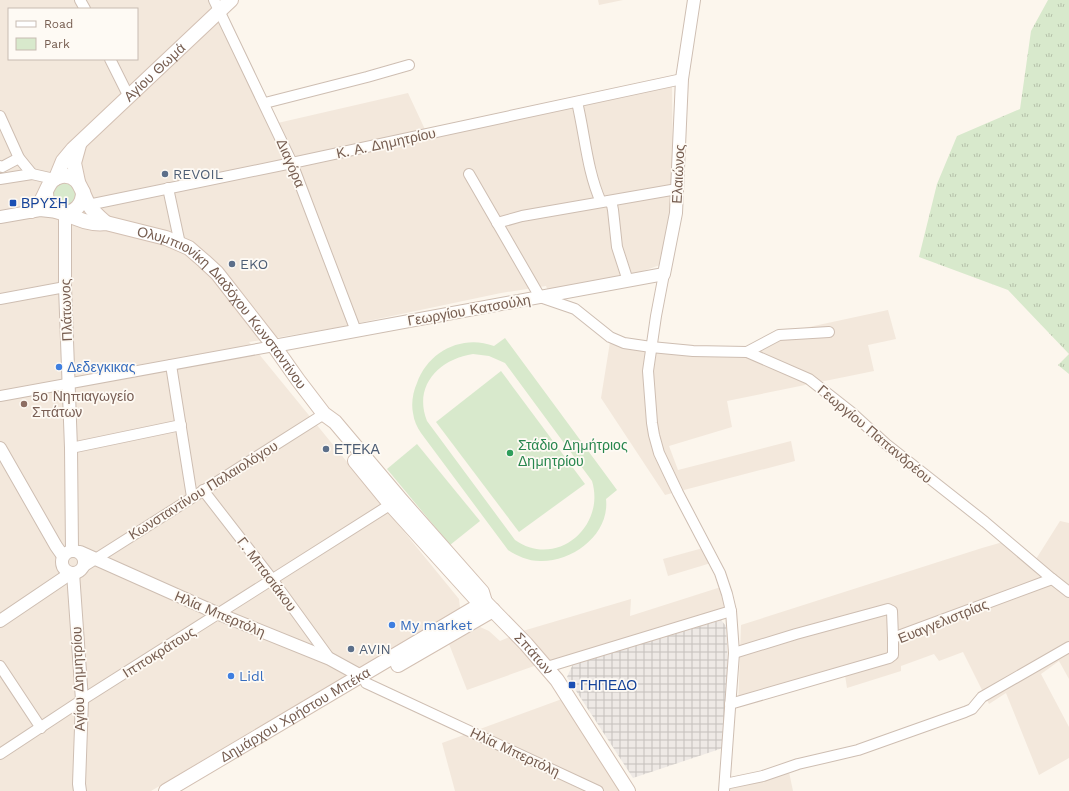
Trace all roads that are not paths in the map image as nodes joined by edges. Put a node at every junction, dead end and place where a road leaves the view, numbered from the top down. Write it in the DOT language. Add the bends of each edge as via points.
graph roads {
  1 [pos="230,0"];
  2 [pos="694,0"];
  3 [pos="217,5"];
  4 [pos="110,60"];
  5 [pos="410,65"];
  6 [pos="682,79"];
  7 [pos="129,97"];
  8 [pos="577,102"];
  9 [pos="264,103"];
  10 [pos="0,116"];
  11 [pos="79,144"];
  12 [pos="19,158"];
  13 [pos="292,163"];
  14 [pos="1,167"];
  15 [pos="469,174"];
  16 [pos="1,179"];
  17 [pos="46,182"];
  18 [pos="168,188"];
  19 [pos="677,190"];
  20 [pos="83,193"];
  21 [pos="605,201"];
  22 [pos="31,211"];
  23 [pos="68,214"];
  24 [pos="0,217"];
  25 [pos="102,220"];
  26 [pos="497,222"];
  27 [pos="180,244"];
  28 [pos="664,274"];
  29 [pos="628,281"];
  30 [pos="65,287"];
  31 [pos="540,297"];
  32 [pos="0,299"];
  33 [pos="356,331"];
  34 [pos="828,332"];
  35 [pos="274,346"];
  36 [pos="651,347"];
  37 [pos="747,352"];
  38 [pos="171,365"];
  39 [pos="68,384"];
  40 [pos="0,396"];
  41 [pos="324,414"];
  42 [pos="181,425"];
  43 [pos="0,448"];
  44 [pos="71,448"];
  45 [pos="203,490"];
  46 [pos="192,497"];
  47 [pos="395,502"];
  48 [pos="72,553"];
  49 [pos="96,560"];
  50 [pos="76,571"];
  51 [pos="272,579"];
  52 [pos="1052,579"];
  53 [pos="1069,592"];
  54 [pos="489,606"];
  55 [pos="731,611"];
  56 [pos="219,614"];
  57 [pos="0,621"];
  58 [pos="893,638"];
  59 [pos="1069,647"];
  60 [pos="734,653"];
  61 [pos="330,659"];
  62 [pos="0,666"];
  63 [pos="547,667"];
  64 [pos="364,680"];
  65 [pos="82,700"];
  66 [pos="730,704"];
  67 [pos="41,728"];
  68 [pos="0,754"];
  69 [pos="724,787"];
  70 [pos="79,789"];
  71 [pos="166,791"];
  72 [pos="182,791"];
  73 [pos="598,791"];
  74 [pos="628,791"];
  1 -- 3 [label="main road, Αγίου Θωμά"];
  2 -- 6 [label="street, Ελαιώνος"];
  3 -- 7 [label="main road, Αγίου Θωμά"];
  3 -- 9 [label="street, Διαγόρα"];
  4 -- 7 [label="street"];
  5 -- 9 [label="street"];
  6 -- 8 [label="street, Κ. Α. Δημητρίου"];
  6 -- 19 [label="street, Ελαιώνος"];
  7 -- 11 [label="main road, Αγίου Θωμά"];
  8 -- 13 [label="street, Κ. Α. Δημητρίου"];
  8 -- 21 [label="street" via="596,191"];
  9 -- 13 [label="street, Διαγόρα"];
  10 -- 12 [label="street"];
  11 -- 17 [label="main road, Αγίου Θωμά"];
  11 -- 20 [label="main road" via="74,163"];
  12 -- 14 [label="street"];
  12 -- 17 [label="street"];
  13 -- 18 [label="street, Κ. Α. Δημητρίου"];
  13 -- 33 [label="street, Διαγόρα"];
  14 -- 16 [label="street"];
  15 -- 26 [label="street"];
  16 -- 17 [label="street"];
  17 -- 20 [label="main road" via="69,176"];
  17 -- 22 [label="main road, Αγίου Θωμά" via="40,204"];
  17 -- 23 [label="main road" via="49,204"];
  18 -- 20 [label="street, Κ. Α. Δημητρίου"];
  18 -- 27 [label="street"];
  19 -- 21 [label="street"];
  19 -- 28 [label="street, Ελαιώνος" via="676,213"];
  20 -- 23 [label="main road" via="81,203"];
  20 -- 25 [label="main road"];
  21 -- 26 [label="street"];
  21 -- 29 [label="street" via="612,205 614,210 617,247"];
  22 -- 23 [label="street"];
  22 -- 24 [label="street"];
  23 -- 25 [label="main road, Ολυμπιονίκη Διαδόχου Κωνσταντίνου" via="97,224"];
  23 -- 30 [label="street, Πλάτωνος"];
  25 -- 27 [label="main road, Ολυμπιονίκη Διαδόχου Κωνσταντίνου"];
  26 -- 31 [label="street"];
  27 -- 35 [label="main road, Ολυμπιονίκη Διαδόχου Κωνσταντίνου" via="217,273"];
  28 -- 29 [label="street, Γεωργίου Κατσούλη"];
  28 -- 36 [label="street, Ελαιώνος"];
  29 -- 31 [label="street, Γεωργίου Κατσούλη"];
  30 -- 32 [label="street"];
  30 -- 39 [label="street, Πλάτωνος"];
  31 -- 33 [label="street, Γεωργίου Κατσούλη"];
  31 -- 36 [label="street, Γεωργίου Παπανδρέου" via="575,309 610,337 624,343"];
  33 -- 35 [label="street, Γεωργίου Κατσούλη"];
  34 -- 37 [label="street" via="779,335"];
  35 -- 38 [label="street"];
  35 -- 41 [label="main road, Ολυμπιονίκη Διαδόχου Κωνσταντίνου"];
  36 -- 37 [label="street, Γεωργίου Παπανδρέου"];
  36 -- 55 [label="street, Ελαιώνος" via="648,372 654,435 678,492 720,573"];
  37 -- 52 [label="street, Γεωργίου Παπανδρέου" via="809,379"];
  38 -- 39 [label="street"];
  38 -- 42 [label="street"];
  39 -- 40 [label="street"];
  39 -- 44 [label="street, Πλάτωνος"];
  41 -- 45 [label="street, Κωνσταντίνου Παλαιολόγου"];
  41 -- 47 [label="main road, Ολυμπιονίκη Διαδόχου Κωνσταντίνου" via="328,428"];
  42 -- 44 [label="street"];
  42 -- 46 [label="street"];
  43 -- 48 [label="street" via="56,546"];
  44 -- 48 [label="street, Πλάτωνος"];
  45 -- 46 [label="street, Κωνσταντίνου Παλαιολόγου"];
  45 -- 51 [label="street, Γ. Μπασιάκου"];
  46 -- 49 [label="street, Κωνσταντίνου Παλαιολόγου"];
  47 -- 51 [label="street, Ιπποκράτους"];
  47 -- 54 [label="main road, Ολυμπιονίκη Διαδόχου Κωνσταντίνου" via="475,598"];
  48 -- 49 [label="street, Ηλία Μπερτόλη"];
  48 -- 50 [label="street" via="84,561"];
  48 -- 50 [label="street" via="61,559 62,566 66,571"];
  49 -- 50 [label="street, Κωνσταντίνου Παλαιολόγου"];
  49 -- 56 [label="street, Ηλία Μπερτόλη"];
  50 -- 57 [label="street, Κωνσταντίνου Παλαιολόγου"];
  50 -- 65 [label="street, Αγίου Δημητρίου"];
  51 -- 56 [label="street, Ιπποκράτους"];
  51 -- 61 [label="street, Γ. Μπασιάκου"];
  52 -- 53 [label="street, Γεωργίου Παπανδρέου"];
  52 -- 58 [label="street, Ευαγγελιστρίας"];
  54 -- 63 [label="main road, Σπάτων"];
  54 -- 64 [label="main road, Δημάρχου Χρήστου Μπέκα"];
  55 -- 60 [label="street, Ελαιώνος"];
  55 -- 63 [label="street"];
  56 -- 61 [label="street, Ηλία Μπερτόλη"];
  56 -- 65 [label="street, Ιπποκράτους"];
  58 -- 60 [label="street" via="892,611 888,609"];
  58 -- 66 [label="street, Ευαγγελιστρίας" via="893,655 889,658"];
  59 -- 69 [label="street" via="982,697 972,709 965,712 858,750 798,764"];
  60 -- 66 [label="street, Ελαιώνος"];
  61 -- 64 [label="street, Ηλία Μπερτόλη"];
  62 -- 67 [label="street"];
  63 -- 74 [label="main road, Σπάτων" via="558,680"];
  64 -- 71 [label="main road, Δημάρχου Χρήστου Μπέκα"];
  64 -- 72 [label="main road, Δημάρχου Χρήστου Μπέκα"];
  64 -- 73 [label="street, Ηλία Μπερτόλη"];
  65 -- 67 [label="street, Ιπποκράτους"];
  65 -- 70 [label="street, Αγίου Δημητρίου"];
  66 -- 69 [label="street, Ελαιώνος"];
  67 -- 68 [label="street, Ιπποκράτους"];
}
